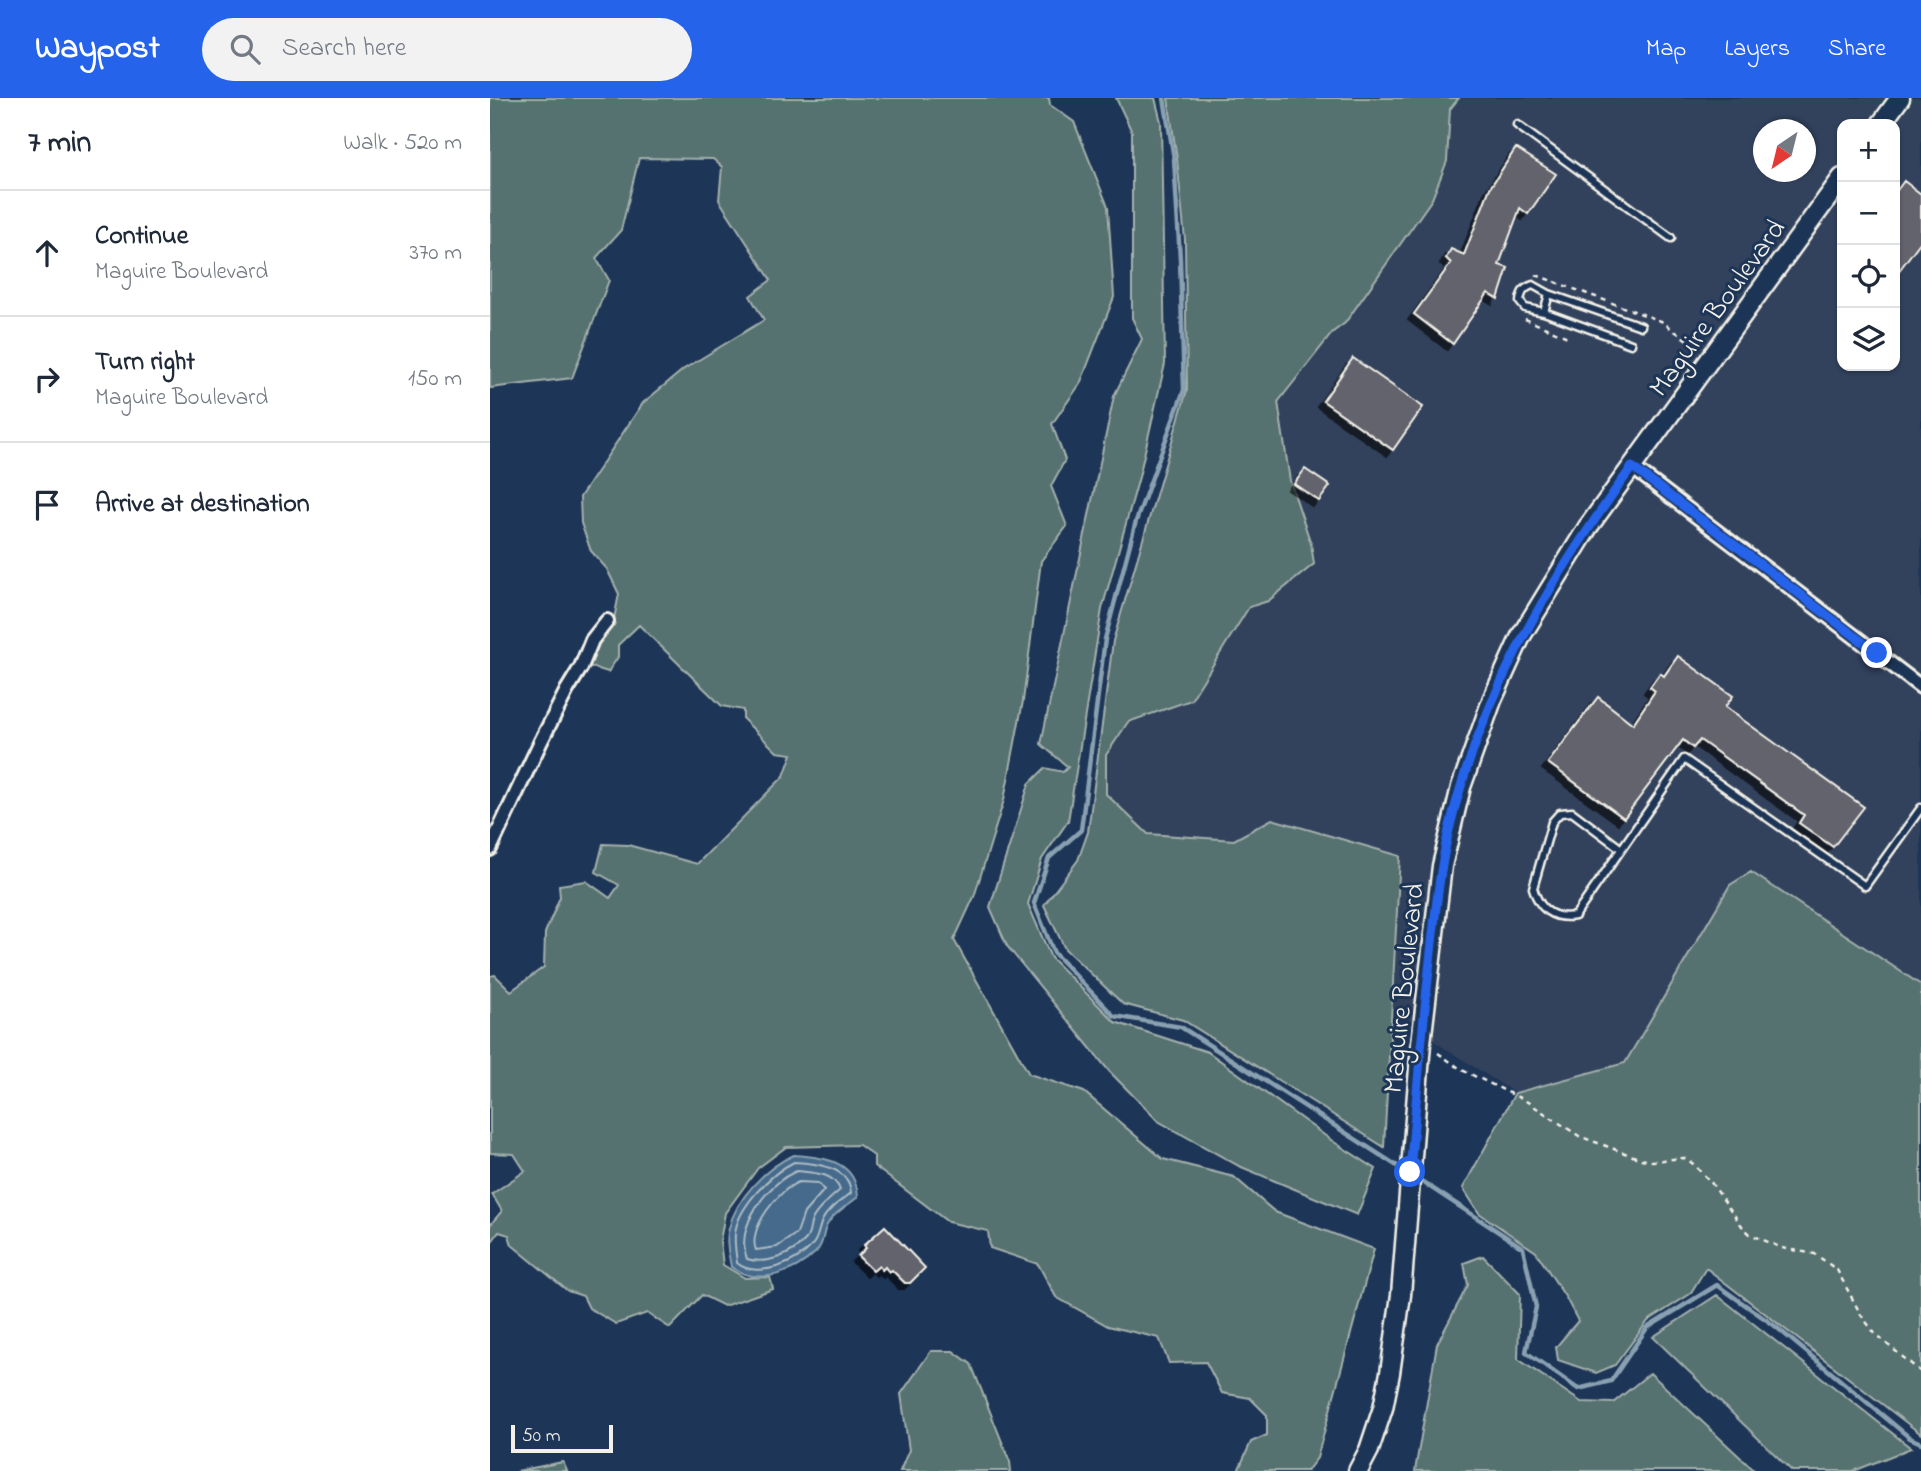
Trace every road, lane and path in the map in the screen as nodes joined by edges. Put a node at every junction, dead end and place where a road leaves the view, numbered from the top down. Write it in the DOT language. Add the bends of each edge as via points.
graph roads {
  1 [pos="1900,98"];
  2 [pos="1885,119"];
  3 [pos="1517,125"];
  4 [pos="1839,182"];
  5 [pos="1671,238"];
  6 [pos="1549,294"];
  7 [pos="1544,312"];
  8 [pos="1641,326"];
  9 [pos="1631,344"];
  10 [pos="1632,467"];
  11 [pos="607,621"];
  12 [pos="1921,687"];
  13 [pos="1921,808"];
  14 [pos="1620,848"];
  15 [pos="490,849"];
  16 [pos="1438,1054"];
  17 [pos="1921,1372"];
  18 [pos="1358,1471"];
  1 -- 2 [label="street"];
  3 -- 5 [label="lane"];
  4 -- 10 [label="street, Maguire Boulevard"];
  6 -- 7 [label="lane"];
  6 -- 7 [label="lane" via="1533,285 1521,294 1525,308"];
  6 -- 8 [label="lane"];
  7 -- 9 [label="lane"];
  10 -- 12 [label="street"];
  10 -- 18 [label="street, Maguire Boulevard" via="1567,559 1521,636 1492,701 1449,830 1436,905 1390,1373 1383,1408"];
  11 -- 15 [label="street" via="566,690"];
  13 -- 14 [label="lane" via="1866,886 1684,759"];
  14 -- 14 [label="lane" via="1575,916 1563,918 1541,905 1533,888 1552,822 1560,813 1572,812"];
  16 -- 17 [label="path" via="1526,1101 1578,1136 1641,1159 1684,1158 1692,1163 1751,1234 1782,1248 1815,1254 1837,1270 1876,1335"];
}
